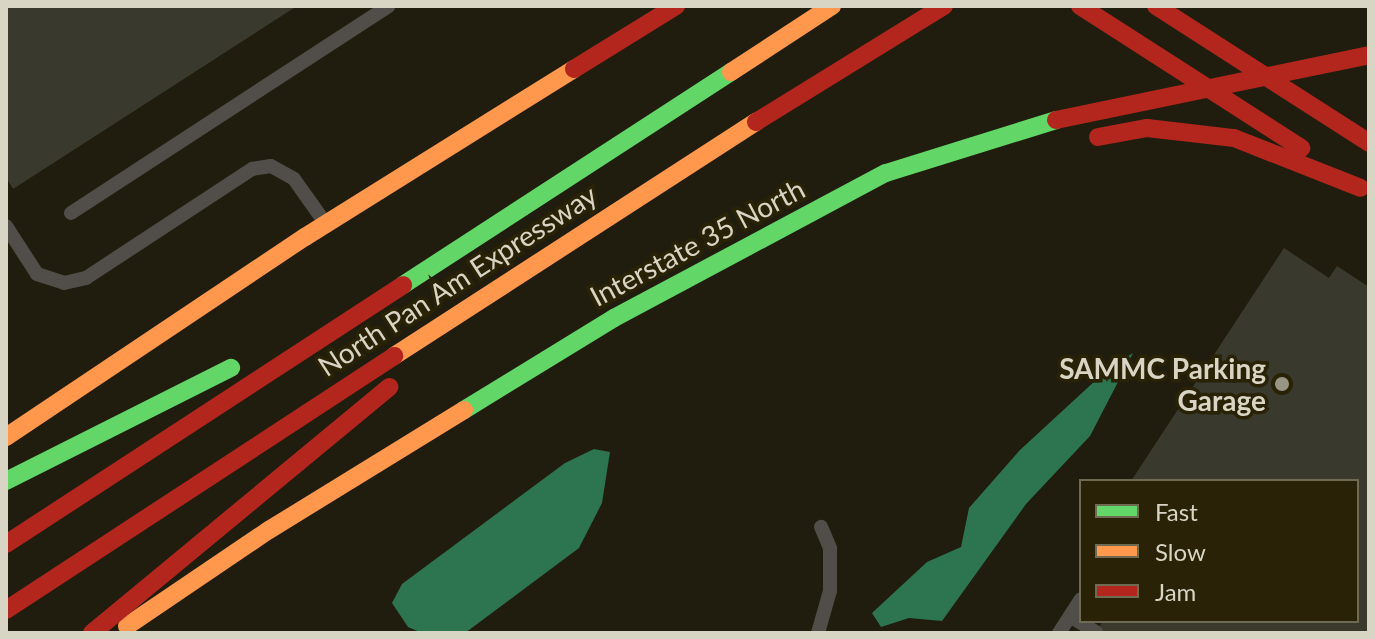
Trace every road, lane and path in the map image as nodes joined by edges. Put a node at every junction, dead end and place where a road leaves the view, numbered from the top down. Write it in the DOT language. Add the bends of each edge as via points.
graph roads {
  1 [pos="389,6"];
  2 [pos="676,6"];
  3 [pos="832,6"];
  4 [pos="944,6"];
  5 [pos="1080,6"];
  6 [pos="1156,6"];
  7 [pos="873,46"];
  8 [pos="1369,55"];
  9 [pos="1264,76"];
  10 [pos="1211,89"];
  11 [pos="1081,141"];
  12 [pos="1369,143"];
  13 [pos="1034,149"];
  14 [pos="880,176"];
  15 [pos="1365,190"];
  16 [pos="71,213"];
  17 [pos="326,224"];
  18 [pos="6,226"];
  19 [pos="12,249"];
  20 [pos="436,262"];
  21 [pos="452,343"];
  22 [pos="272,346"];
  23 [pos="245,360"];
  24 [pos="401,379"];
  25 [pos="6,437"];
  26 [pos="6,481"];
  27 [pos="821,527"];
  28 [pos="6,544"];
  29 [pos="1079,602"];
  30 [pos="6,610"];
  31 [pos="1070,616"];
  32 [pos="1079,622"];
  33 [pos="92,633"];
  34 [pos="118,633"];
  35 [pos="818,633"];
  36 [pos="1059,633"];
  1 -- 16 [label="lane"];
  2 -- 17 [label="main road"];
  3 -- 20 [label="main road, North Pan Am Expressway"];
  4 -- 7 [label="main road, North Pan Am Expressway"];
  5 -- 10 [label="main road"];
  6 -- 9 [label="main road"];
  7 -- 21 [label="main road"];
  7 -- 30 [label="main road, North Pan Am Expressway"];
  8 -- 9 [label="main road, Interstate 35 North"];
  9 -- 10 [label="main road, Interstate 35 North"];
  9 -- 12 [label="main road"];
  10 -- 14 [label="main road, Interstate 35 North" via="1033,125"];
  10 -- 15 [label="main road"];
  11 -- 15 [label="main road" via="1147,128 1234,138"];
  13 -- 14 [label="main road"];
  14 -- 34 [label="main road, Interstate 35 North" via="600,326 269,530"];
  17 -- 19 [label="lane" via="294,179 271,166 252,169 86,278 64,283 37,274"];
  17 -- 25 [label="main road"];
  18 -- 19 [label="lane"];
  20 -- 22 [label="main road"];
  20 -- 28 [label="main road, North Pan Am Expressway"];
  23 -- 26 [label="main road"];
  24 -- 33 [label="main road"];
  27 -- 35 [label="lane" via="830,548 830,591"];
  29 -- 31 [label="lane"];
  31 -- 32 [label="lane"];
  31 -- 36 [label="lane"];
}
